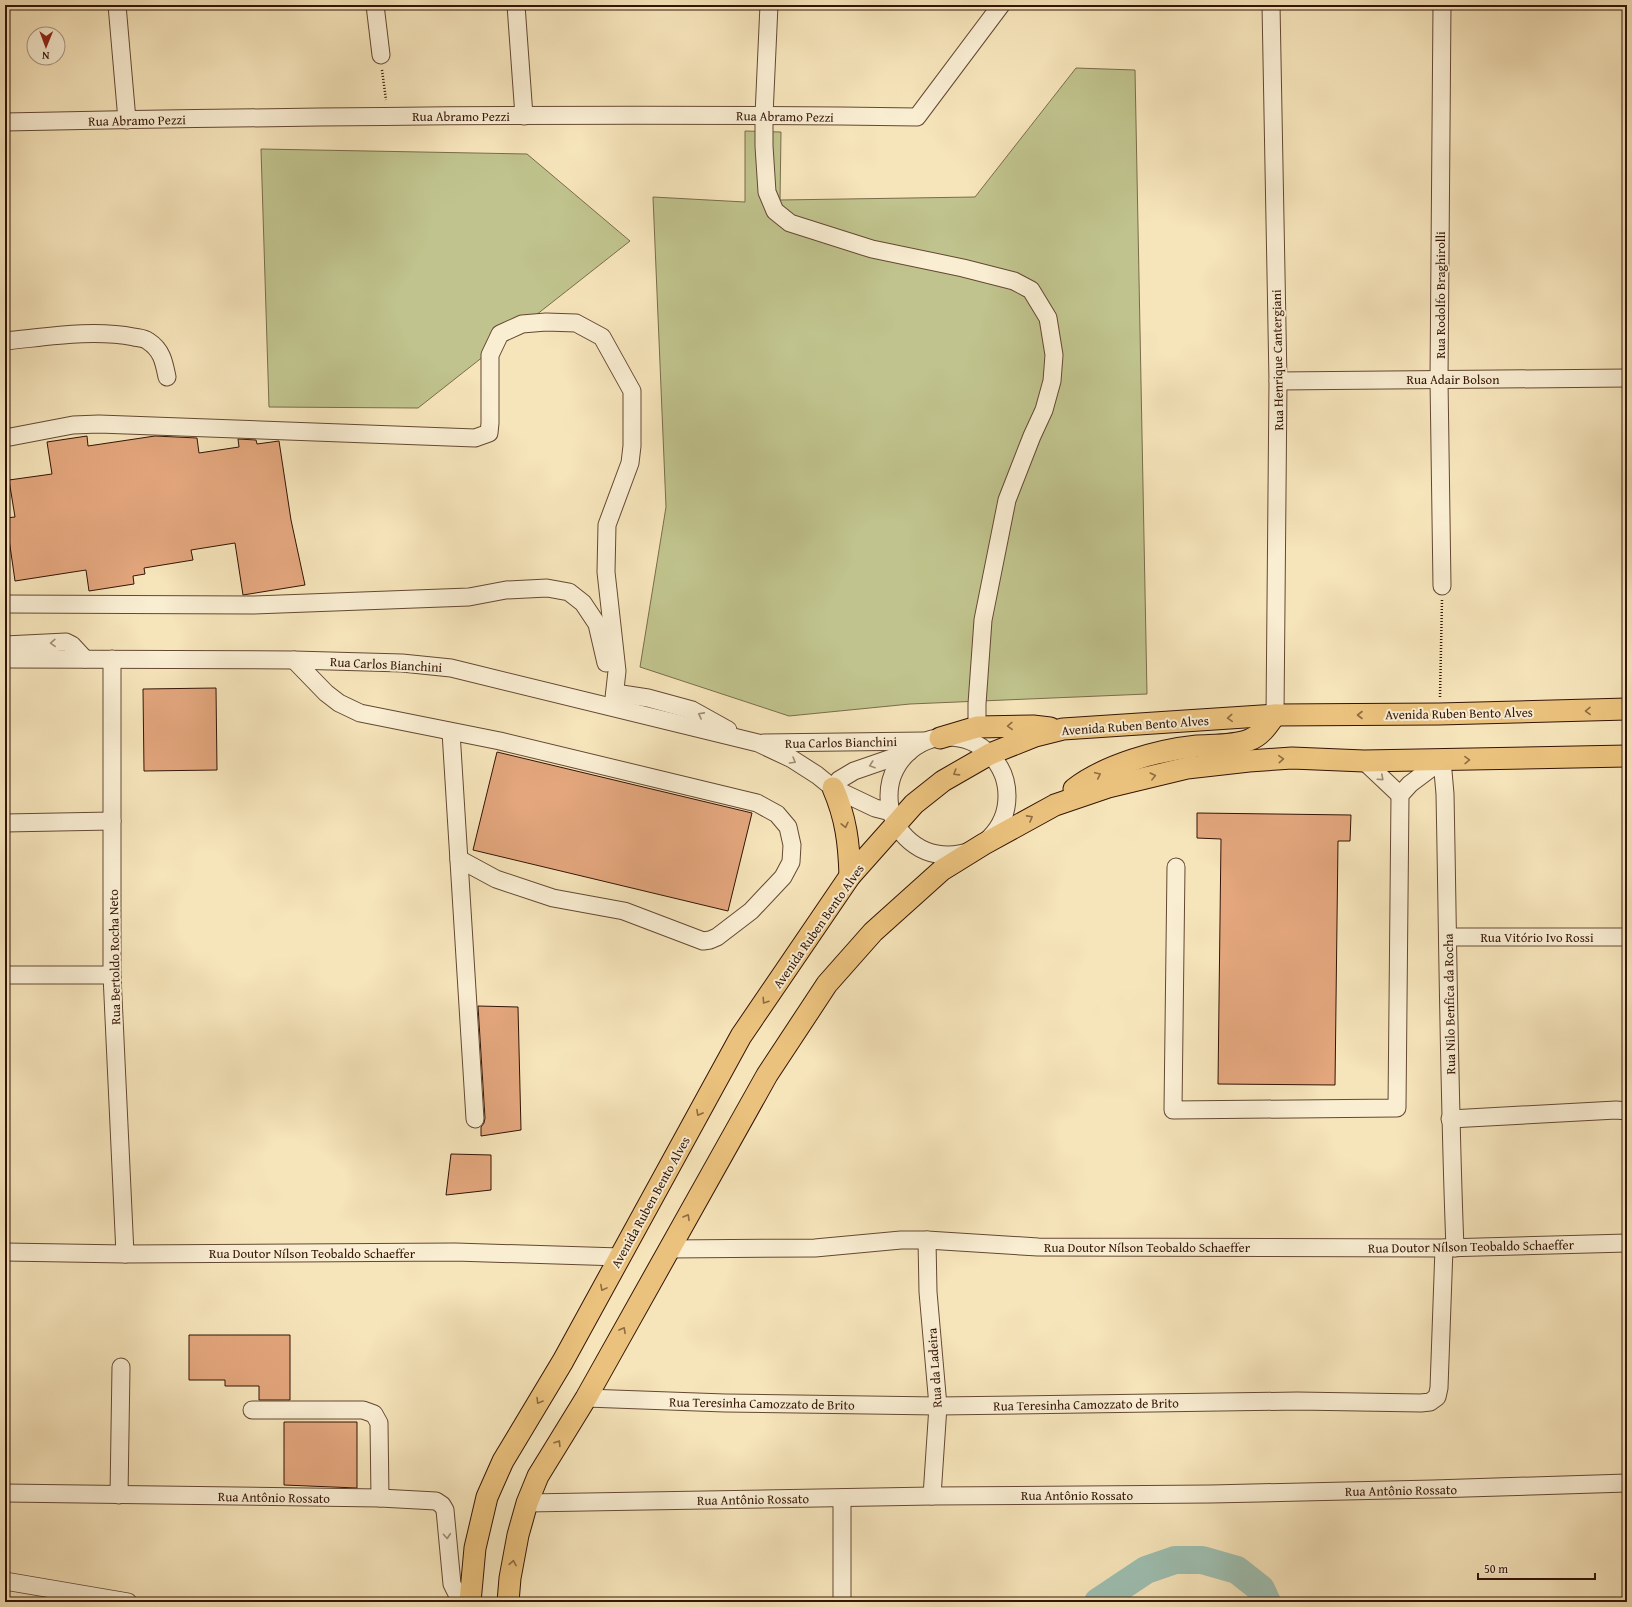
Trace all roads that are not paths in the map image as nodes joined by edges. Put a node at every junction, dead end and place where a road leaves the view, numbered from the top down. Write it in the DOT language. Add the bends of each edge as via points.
graph roads {
  1 [pos="117,5"];
  2 [pos="375,5"];
  3 [pos="516,5"];
  4 [pos="769,5"];
  5 [pos="1001,5"];
  6 [pos="1271,5"];
  7 [pos="1442,5"];
  8 [pos="381,55"];
  9 [pos="764,115"];
  10 [pos="524,116"];
  11 [pos="127,120"];
  12 [pos="5,122"];
  13 [pos="5,341"];
  14 [pos="167,377"];
  15 [pos="1627,378"];
  16 [pos="1439,380"];
  17 [pos="1278,381"];
  18 [pos="5,438"];
  19 [pos="1442,586"];
  20 [pos="5,604"];
  21 [pos="608,642"];
  22 [pos="5,645"];
  23 [pos="5,659"];
  24 [pos="85,659"];
  25 [pos="112,659"];
  26 [pos="294,660"];
  27 [pos="610,702"];
  28 [pos="1627,709"];
  29 [pos="1275,715"];
  30 [pos="977,727"];
  31 [pos="1063,729"];
  32 [pos="451,732"];
  33 [pos="932,740"];
  34 [pos="753,742"];
  35 [pos="909,752"];
  36 [pos="990,754"];
  37 [pos="1627,756"];
  38 [pos="1442,760"];
  39 [pos="1364,761"];
  40 [pos="833,788"];
  41 [pos="1400,795"];
  42 [pos="1055,805"];
  43 [pos="893,818"];
  44 [pos="112,821"];
  45 [pos="5,823"];
  46 [pos="984,844"];
  47 [pos="459,858"];
  48 [pos="1176,867"];
  49 [pos="850,876"];
  50 [pos="1448,937"];
  51 [pos="1627,937"];
  52 [pos="5,974"];
  53 [pos="112,975"];
  54 [pos="1627,1111"];
  55 [pos="1450,1119"];
  56 [pos="475,1120"];
  57 [pos="927,1240"];
  58 [pos="1627,1243"];
  59 [pos="1450,1248"];
  60 [pos="668,1249"];
  61 [pos="5,1252"];
  62 [pos="125,1254"];
  63 [pos="620,1257"];
  64 [pos="121,1368"];
  65 [pos="586,1398"];
  66 [pos="938,1406"];
  67 [pos="252,1410"];
  68 [pos="1627,1483"];
  69 [pos="5,1493"];
  70 [pos="119,1495"];
  71 [pos="932,1496"];
  72 [pos="380,1498"];
  73 [pos="842,1498"];
  74 [pos="527,1503"];
  75 [pos="5,1581"];
  76 [pos="128,1602"];
  77 [pos="461,1602"];
  78 [pos="470,1602"];
  79 [pos="508,1602"];
  80 [pos="842,1602"];
  1 -- 11 [label="street"];
  2 -- 8 [label="street"];
  3 -- 10 [label="street"];
  4 -- 9 [label="street"];
  5 -- 9 [label="street, Rua Abramo Pezzi" via="917,117"];
  6 -- 17 [label="street, Rua Henrique Cantergiani"];
  7 -- 16 [label="street, Rua Rodolfo Braghirolli"];
  9 -- 10 [label="street, Rua Abramo Pezzi"];
  9 -- 30 [label="street" via="767,192 775,211 790,223 872,249 1014,281 1031,290 1048,318 1054,355 1052,381 1044,410 1007,500 982,620 976,704"];
  10 -- 11 [label="street, Rua Abramo Pezzi"];
  11 -- 12 [label="street, Rua Abramo Pezzi"];
  13 -- 14 [label="street" via="117,334 147,340 163,357"];
  15 -- 16 [label="street, Rua Adair Bolson"];
  16 -- 17 [label="street, Rua Adair Bolson"];
  16 -- 19 [label="street, Rua Rodolfo Braghirolli"];
  17 -- 29 [label="street, Rua Henrique Cantergiani"];
  18 -- 21 [label="street" via="73,425 99,424 474,438 488,433 490,355 500,334 522,324 576,323 602,337 632,391 630,463 607,525"];
  20 -- 21 [label="street" via="253,605 469,597 506,590 547,588 569,592 583,603"];
  21 -- 27 [label="street" via="606,690"];
  24 -- 22 [label="street, one-way" via="66,642"];
  23 -- 24 [label="street, Rua Carlos Bianchini"];
  24 -- 25 [label="street, Rua Carlos Bianchini"];
  25 -- 26 [label="street, Rua Carlos Bianchini"];
  25 -- 44 [label="street, Rua Bertoldo Rocha Neto"];
  26 -- 27 [label="street, Rua Carlos Bianchini" via="402,663 451,668"];
  26 -- 32 [label="street" via="326,693 339,703 360,713"];
  27 -- 34 [label="street, Rua Carlos Bianchini"];
  28 -- 29 [label="main road, Avenida Ruben Bento Alves, one-way"];
  29 -- 31 [label="main road, Avenida Ruben Bento Alves, one-way"];
  42 -- 29 [label="main road, one-way" via="1085,781 1117,766 1162,752 1249,741 1260,735"];
  31 -- 30 [label="main road, one-way" via="1033,726"];
  30 -- 33 [label="main road"];
  31 -- 36 [label="main road, Avenida Ruben Bento Alves" via="1035,736"];
  32 -- 47 [label="street"];
  32 -- 47 [label="street" via="500,741 757,804 777,814 788,827 792,845 791,862 783,877 751,911 717,937 703,941 624,910 546,896 496,879"];
  33 -- 34 [label="street, Rua Carlos Bianchini"];
  33 -- 35 [label="street"];
  33 -- 36 [label="street, Rua Carlos Bianchini" via="961,738"];
  34 -- 40 [label="street, Rua Carlos Bianchini, one-way" via="792,759"];
  35 -- 40 [label="street, one-way" via="854,771 838,780"];
  35 -- 43 [label="street" via="899,763 891,781 889,800"];
  36 -- 43 [label="main road, Avenida Ruben Bento Alves, one-way" via="943,781"];
  36 -- 46 [label="street" via="1000,768 1007,785 1008,798 997,831"];
  38 -- 37 [label="main road, one-way"];
  38 -- 39 [label="main road"];
  38 -- 41 [label="street" via="1410,784"];
  38 -- 50 [label="street, Rua Nilo Benfica da Rocha"];
  39 -- 41 [label="street, one-way"];
  42 -- 39 [label="main road, one-way" via="1108,787 1187,768 1292,758"];
  40 -- 43 [label="street, Rua Carlos Bianchini"];
  40 -- 49 [label="main road, one-way" via="842,809 847,831"];
  41 -- 48 [label="street" via="1397,1108 1173,1110"];
  46 -- 42 [label="main road, one-way"];
  43 -- 46 [label="street" via="909,840 924,850 942,855 962,854"];
  43 -- 49 [label="main road, Avenida Ruben Bento Alves"];
  44 -- 45 [label="street"];
  44 -- 53 [label="street, Rua Bertoldo Rocha Neto"];
  60 -- 46 [label="main road, one-way" via="767,1075 827,984 873,932 910,898 942,870"];
  47 -- 56 [label="street"];
  49 -- 63 [label="main road, Avenida Ruben Bento Alves, one-way" via="742,1036"];
  50 -- 51 [label="street, Rua Vitório Ivo Rossi"];
  50 -- 55 [label="street, Rua Nilo Benfica da Rocha"];
  52 -- 53 [label="street"];
  53 -- 62 [label="street, Rua Bertoldo Rocha Neto"];
  54 -- 55 [label="street"];
  55 -- 59 [label="street, Rua Nilo Benfica da Rocha"];
  57 -- 59 [label="street, Rua Doutor Nílson Teobaldo Schaeffer" via="1038,1247"];
  57 -- 60 [label="street, Rua Doutor Nílson Teobaldo Schaeffer" via="815,1248"];
  57 -- 66 [label="street, Rua da Ladeira" via="928,1292"];
  58 -- 59 [label="street, Rua Doutor Nílson Teobaldo Schaeffer"];
  59 -- 66 [label="street, Rua Teresinha Camozzato de Brito" via="1439,1388 1437,1397 1430,1402 1297,1401"];
  65 -- 60 [label="main road, one-way"];
  61 -- 62 [label="street, Rua Doutor Nílson Teobaldo Schaeffer"];
  62 -- 63 [label="street, Rua Doutor Nílson Teobaldo Schaeffer" via="455,1252"];
  63 -- 78 [label="main road, Avenida Ruben Bento Alves, one-way" via="563,1361 502,1461 487,1497 476,1548"];
  64 -- 70 [label="street"];
  65 -- 66 [label="street, Rua Teresinha Camozzato de Brito" via="725,1404"];
  74 -- 65 [label="main road, one-way" via="538,1476"];
  66 -- 71 [label="street, Rua da Ladeira"];
  67 -- 72 [label="street" via="363,1410 374,1414 379,1423"];
  68 -- 71 [label="street, Rua Antônio Rossato" via="1211,1494"];
  69 -- 70 [label="street, Rua Antônio Rossato"];
  70 -- 72 [label="street, Rua Antônio Rossato"];
  71 -- 73 [label="street, Rua Antônio Rossato"];
  72 -- 77 [label="street, Rua Antônio Rossato, one-way" via="436,1501 442,1505 445,1510 452,1584"];
  73 -- 74 [label="street, Rua Antônio Rossato"];
  73 -- 80 [label="street"];
  79 -- 74 [label="main road, one-way" via="510,1578"];
  75 -- 76 [label="street"];
}
